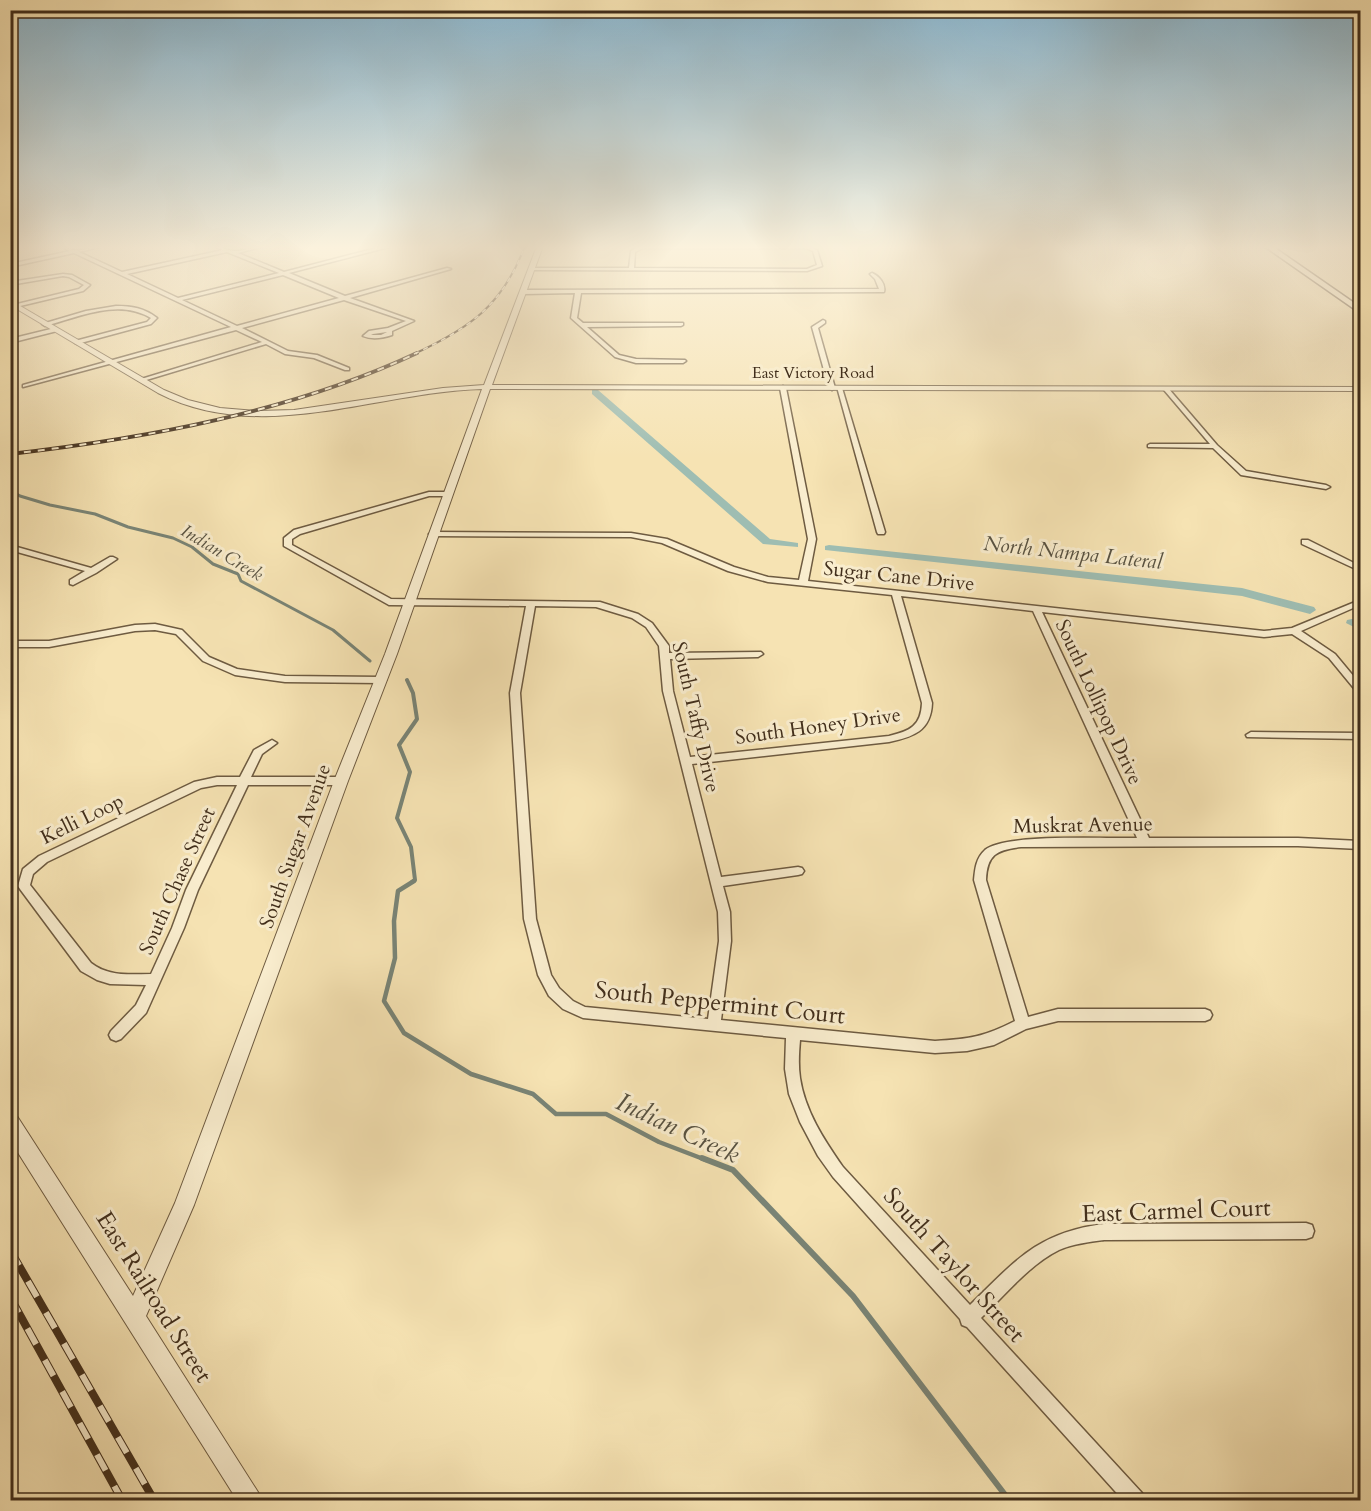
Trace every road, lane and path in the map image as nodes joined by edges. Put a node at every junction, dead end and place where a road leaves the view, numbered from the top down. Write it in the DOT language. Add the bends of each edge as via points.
graph roads {
  1 [pos="33,317"];
  2 [pos="79,317"];
  3 [pos="152,317"];
  4 [pos="213,317"];
  5 [pos="275,317"];
  6 [pos="398,317"];
  7 [pos="515,317"];
  8 [pos="573,317"];
  9 [pos="823,322"];
  10 [pos="45,324"];
  11 [pos="681,324"];
  12 [pos="581,325"];
  13 [pos="235,327"];
  14 [pos="55,330"];
  15 [pos="389,330"];
  16 [pos="10,341"];
  17 [pos="76,342"];
  18 [pos="267,342"];
  19 [pos="682,361"];
  20 [pos="111,362"];
  21 [pos="347,369"];
  22 [pos="141,380"];
  23 [pos="26,386"];
  24 [pos="487,387"];
  25 [pos="783,388"];
  26 [pos="835,388"];
  27 [pos="1166,389"];
  28 [pos="1360,389"];
  29 [pos="1150,446"];
  30 [pos="1215,446"];
  31 [pos="1326,487"];
  32 [pos="447,494"];
  33 [pos="881,532"];
  34 [pos="433,534"];
  35 [pos="1305,542"];
  36 [pos="10,547"];
  37 [pos="113,559"];
  38 [pos="1360,569"];
  39 [pos="93,571"];
  40 [pos="73,582"];
  41 [pos="804,583"];
  42 [pos="896,593"];
  43 [pos="409,602"];
  44 [pos="1360,602"];
  45 [pos="531,603"];
  46 [pos="1036,609"];
  47 [pos="1294,631"];
  48 [pos="10,644"];
  49 [pos="758,654"];
  50 [pos="666,656"];
  51 [pos="381,680"];
  52 [pos="1360,690"];
  53 [pos="1251,735"];
  54 [pos="1360,736"];
  55 [pos="272,742"];
  56 [pos="687,761"];
  57 [pos="244,781"];
  58 [pos="341,781"];
  59 [pos="1145,843"];
  60 [pos="1360,845"];
  61 [pos="798,871"];
  62 [pos="717,882"];
  63 [pos="155,979"];
  64 [pos="1205,1015"];
  65 [pos="1023,1024"];
  66 [pos="714,1026"];
  67 [pos="116,1035"];
  68 [pos="793,1035"];
  69 [pos="10,1122"];
  70 [pos="1306,1232"];
  71 [pos="135,1317"];
  72 [pos="968,1319"];
  73 [pos="251,1500"];
  74 [pos="1135,1500"];
  1 -- 10 [label="street, East Victory Road"];
  2 -- 10 [label="street"];
  3 -- 17 [label="street" via="149,323"];
  4 -- 13 [label="street"];
  5 -- 13 [label="street"];
  6 -- 15 [label="street" via="411,321"];
  7 -- 24 [label="street, South Sugar Avenue"];
  8 -- 12 [label="street"];
  9 -- 26 [label="street" via="815,327"];
  10 -- 14 [label="street, East Victory Road"];
  11 -- 12 [label="street"];
  12 -- 19 [label="street" via="617,356 636,361"];
  13 -- 18 [label="street"];
  13 -- 20 [label="street"];
  14 -- 16 [label="street"];
  14 -- 17 [label="street, East Victory Road"];
  17 -- 20 [label="street, East Victory Road"];
  18 -- 21 [label="street" via="287,353 315,356"];
  18 -- 22 [label="street"];
  20 -- 22 [label="street, East Victory Road"];
  20 -- 23 [label="street"];
  22 -- 24 [label="street, East Victory Road" via="185,402 267,413 330,409 429,391"];
  24 -- 25 [label="street, East Victory Road"];
  24 -- 32 [label="street, South Sugar Avenue"];
  25 -- 26 [label="street, East Victory Road"];
  25 -- 41 [label="street" via="812,539"];
  26 -- 27 [label="street, East Victory Road"];
  26 -- 33 [label="street"];
  27 -- 28 [label="street, East Victory Road"];
  27 -- 30 [label="street"];
  29 -- 30 [label="street"];
  30 -- 31 [label="street" via="1244,473"];
  32 -- 34 [label="street, South Sugar Avenue"];
  32 -- 43 [label="street, South Taffy Drive" via="429,494 297,532 288,538 288,546 389,602"];
  34 -- 41 [label="street, Sugar Cane Drive" via="648,538 747,575"];
  34 -- 43 [label="street, South Sugar Avenue"];
  35 -- 38 [label="street"];
  36 -- 39 [label="street"];
  37 -- 39 [label="street"];
  39 -- 40 [label="street"];
  41 -- 42 [label="street, Sugar Cane Drive"];
  42 -- 46 [label="street, Sugar Cane Drive"];
  42 -- 56 [label="street, South Honey Drive" via="927,703 928,715 918,729 889,739"];
  43 -- 45 [label="street, South Taffy Drive"];
  43 -- 51 [label="street, South Sugar Avenue"];
  44 -- 47 [label="street, Sugar Cane Drive"];
  45 -- 50 [label="street, South Taffy Drive" via="575,602 635,616 660,639"];
  45 -- 66 [label="street, South Peppermint Court" via="515,693 530,919 545,975 554,992 583,1012"];
  46 -- 47 [label="street, Sugar Cane Drive" via="1264,634"];
  46 -- 59 [label="street, South Lollipop Drive"];
  47 -- 52 [label="street" via="1332,656"];
  48 -- 51 [label="street" via="49,644 155,627 179,632 206,658 236,672 285,679"];
  49 -- 50 [label="street"];
  50 -- 56 [label="street, South Taffy Drive" via="668,691"];
  51 -- 58 [label="street, South Sugar Avenue"];
  53 -- 54 [label="street"];
  55 -- 57 [label="street, South Chase Street" via="258,752"];
  56 -- 62 [label="street, South Taffy Drive"];
  57 -- 58 [label="street, Kelli Loop"];
  57 -- 63 [label="street, South Chase Street"];
  57 -- 63 [label="street, Kelli Loop" via="198,785 43,859 27,872 24,886 96,975 112,980"];
  58 -- 71 [label="street, South Sugar Avenue" via="184,1205"];
  59 -- 60 [label="street, Muskrat Avenue"];
  59 -- 65 [label="street, Muskrat Avenue" via="1021,843 993,849 983,857 980,879"];
  61 -- 62 [label="street"];
  62 -- 66 [label="street, South Taffy Drive" via="726,925"];
  63 -- 67 [label="street, South Chase Street" via="141,1009"];
  64 -- 65 [label="street, South Peppermint Court" via="1058,1015"];
  65 -- 68 [label="street, South Peppermint Court" via="994,1039 935,1047"];
  66 -- 68 [label="street, South Peppermint Court"];
  68 -- 72 [label="street, South Taylor Street" via="793,1080 821,1149"];
  69 -- 71 [label="street, East Railroad Street"];
  70 -- 72 [label="street, East Carmel Court" via="1078,1235 1052,1245 1029,1262"];
  71 -- 73 [label="street, East Railroad Street"];
  72 -- 74 [label="street, South Taylor Street"];
}
